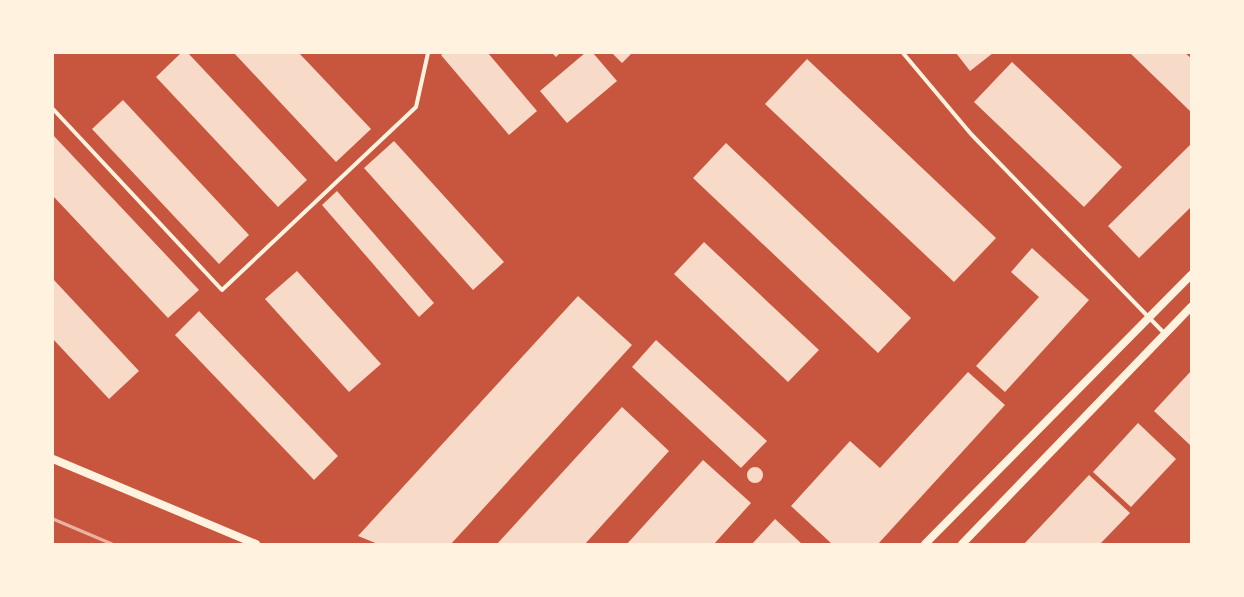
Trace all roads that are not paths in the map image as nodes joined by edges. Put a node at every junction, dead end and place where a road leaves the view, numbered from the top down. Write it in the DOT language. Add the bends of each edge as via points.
graph roads {
  1 [pos="428,53"];
  2 [pos="903,53"];
  3 [pos="53,109"];
  4 [pos="1191,275"];
  5 [pos="1191,307"];
  6 [pos="1149,318"];
  7 [pos="1165,334"];
  8 [pos="53,459"];
  9 [pos="256,544"];
  10 [pos="925,544"];
  11 [pos="962,544"];
  1 -- 3 [label="street" via="416,108 222,290"];
  2 -- 6 [label="street" via="971,134"];
  4 -- 6 [label="main road"];
  5 -- 7 [label="main road"];
  6 -- 7 [label="street"];
  6 -- 10 [label="main road"];
  7 -- 11 [label="main road"];
  8 -- 9 [label="main road"];
}
